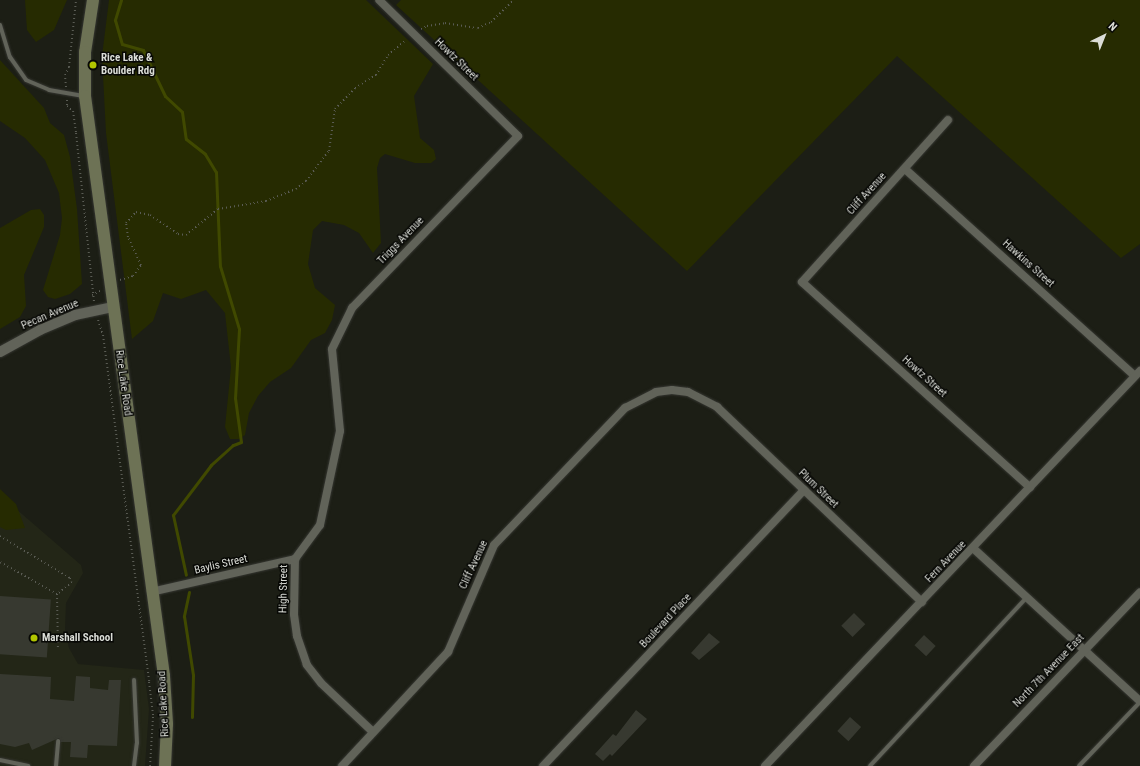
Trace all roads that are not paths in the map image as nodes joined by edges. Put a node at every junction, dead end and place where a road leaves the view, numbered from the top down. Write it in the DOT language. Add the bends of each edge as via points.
graph roads {
  1 [pos="93,0"];
  2 [pos="379,0"];
  3 [pos="0,25"];
  4 [pos="84,96"];
  5 [pos="948,120"];
  6 [pos="518,136"];
  7 [pos="905,169"];
  8 [pos="802,282"];
  9 [pos="112,307"];
  10 [pos="0,352"];
  11 [pos="1138,373"];
  12 [pos="336,379"];
  13 [pos="697,395"];
  14 [pos="1030,487"];
  15 [pos="804,490"];
  16 [pos="974,549"];
  17 [pos="295,559"];
  18 [pos="151,592"];
  19 [pos="1140,592"];
  20 [pos="1028,598"];
  21 [pos="922,602"];
  22 [pos="1085,650"];
  23 [pos="134,680"];
  24 [pos="1140,702"];
  25 [pos="373,732"];
  26 [pos="58,741"];
  27 [pos="0,760"];
  28 [pos="28,766"];
  29 [pos="56,766"];
  30 [pos="134,766"];
  31 [pos="166,766"];
  32 [pos="342,766"];
  33 [pos="544,766"];
  34 [pos="766,766"];
  35 [pos="870,766"];
  36 [pos="974,766"];
  37 [pos="1079,766"];
  1 -- 4 [label="main road, Rice Lake Road" via="85,52"];
  2 -- 6 [label="street, Howtz Street"];
  3 -- 4 [label="lane" via="10,57 26,80 49,90"];
  4 -- 9 [label="main road, Rice Lake Road"];
  5 -- 7 [label="street, Cliff Avenue"];
  6 -- 12 [label="street, Triggs Avenue" via="352,308 332,349"];
  7 -- 8 [label="street, Cliff Avenue"];
  7 -- 11 [label="street, Hawkins Street"];
  8 -- 14 [label="street, Howtz Street"];
  9 -- 10 [label="street, Pecan Avenue" via="75,315 40,330"];
  9 -- 18 [label="main road, Rice Lake Road"];
  11 -- 14 [label="street, Fern Avenue"];
  12 -- 17 [label="street, High Street" via="340,431 320,525"];
  13 -- 15 [label="street, Plum Street" via="717,407"];
  13 -- 25 [label="street, Cliff Avenue" via="672,390 656,392 640,399 620,414 494,545 448,652"];
  14 -- 16 [label="street, Fern Avenue"];
  15 -- 21 [label="street, Plum Street"];
  15 -- 33 [label="street, Boulevard Place"];
  16 -- 20 [label="street"];
  16 -- 21 [label="street, Fern Avenue"];
  17 -- 18 [label="street, Baylis Street"];
  17 -- 25 [label="street, High Street" via="294,614 297,636 307,665 321,684"];
  18 -- 31 [label="main road, Rice Lake Road" via="164,676"];
  19 -- 22 [label="street, North 7th Avenue East"];
  20 -- 22 [label="street"];
  20 -- 35 [label="lane"];
  21 -- 34 [label="street, Fern Avenue"];
  22 -- 24 [label="street"];
  22 -- 36 [label="street, North 7th Avenue East"];
  23 -- 30 [label="lane" via="137,743"];
  24 -- 37 [label="lane"];
  25 -- 32 [label="street, Cliff Avenue"];
  26 -- 29 [label="lane"];
  27 -- 28 [label="lane"];
}
